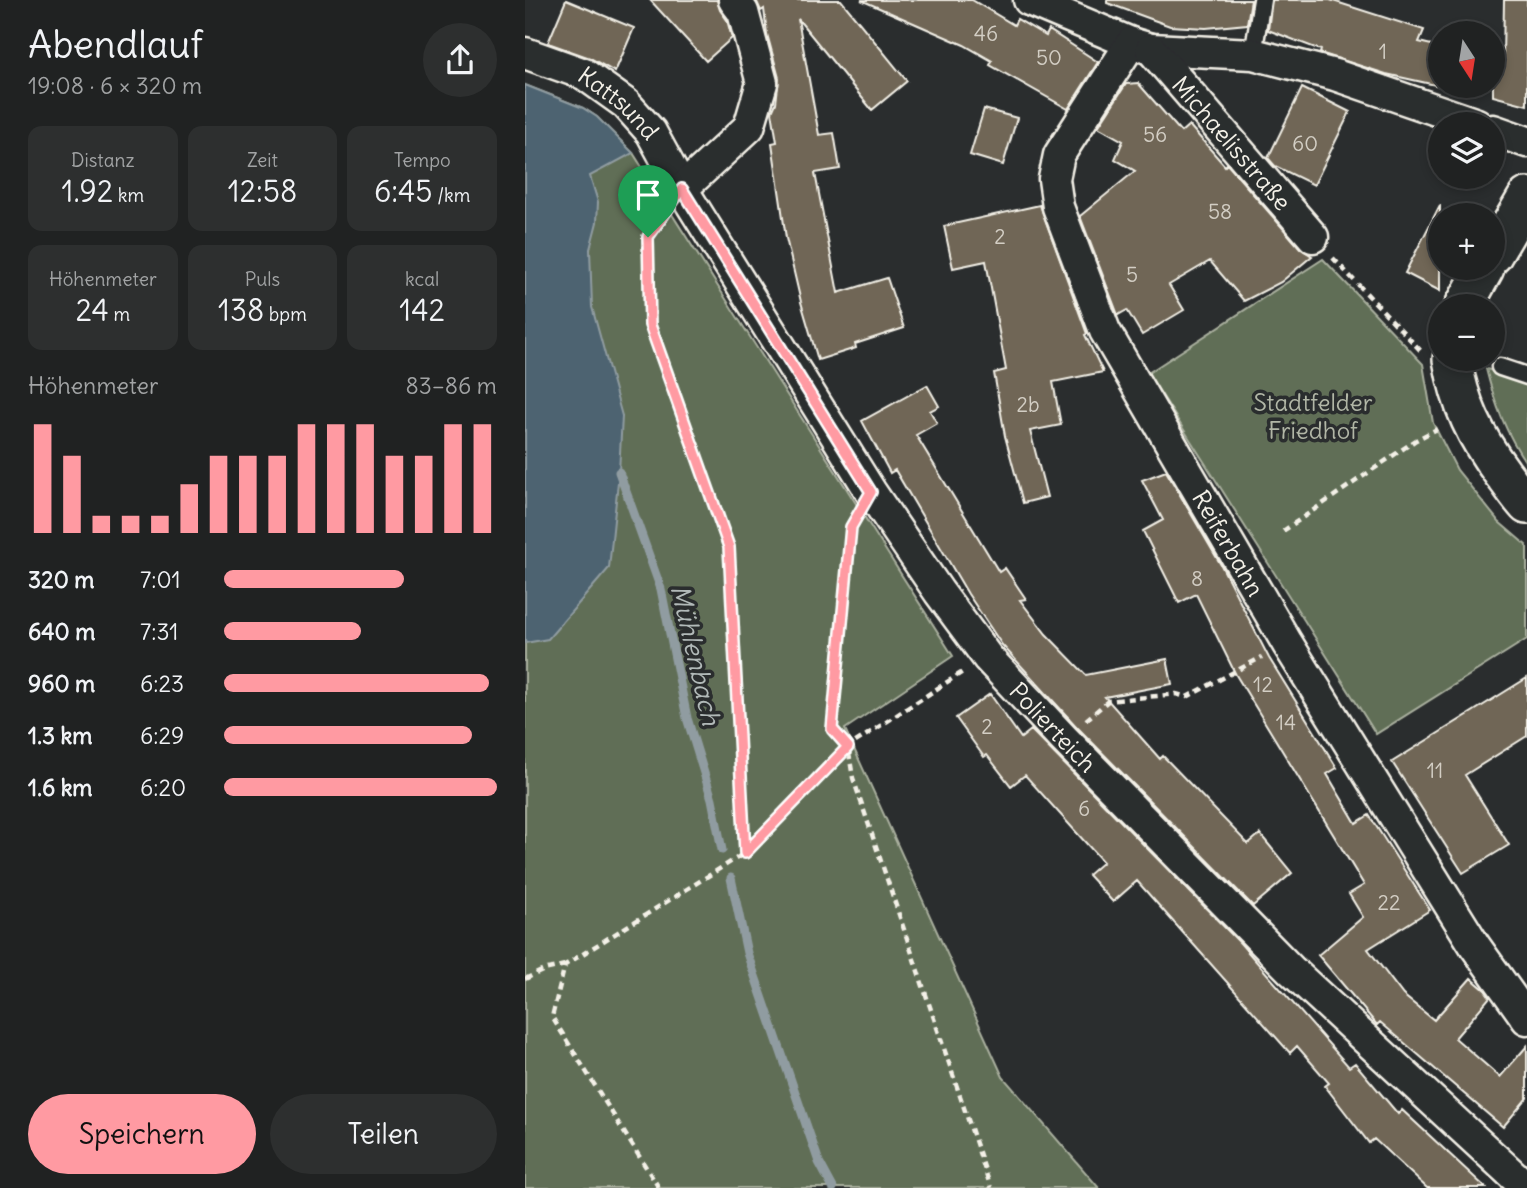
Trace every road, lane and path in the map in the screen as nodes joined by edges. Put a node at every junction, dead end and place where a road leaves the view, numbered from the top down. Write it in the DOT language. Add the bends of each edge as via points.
graph roads {
  1 [pos="734,0"];
  2 [pos="1030,0"];
  3 [pos="1262,0"];
  4 [pos="1141,46"];
  5 [pos="525,53"];
  6 [pos="1253,54"];
  7 [pos="1442,112"];
  8 [pos="1505,134"];
  9 [pos="1527,142"];
  10 [pos="682,189"];
  11 [pos="1527,197"];
  12 [pos="1505,235"];
  13 [pos="1313,237"];
  14 [pos="1505,368"];
  15 [pos="1527,376"];
  16 [pos="1458,385"];
  17 [pos="871,492"];
  18 [pos="1527,505"];
  19 [pos="1283,531"];
  20 [pos="1287,643"];
  21 [pos="955,676"];
  22 [pos="1064,739"];
  23 [pos="848,747"];
  24 [pos="745,853"];
  25 [pos="565,965"];
  26 [pos="525,979"];
  27 [pos="1527,1019"];
  28 [pos="1525,1183"];
  29 [pos="659,1188"];
  30 [pos="991,1188"];
  1 -- 10 [label="street" via="743,12 762,83 749,127"];
  2 -- 4 [label="street, Michaelisstraße"];
  3 -- 6 [label="lane"];
  4 -- 6 [label="street, Michaelisstraße"];
  4 -- 13 [label="street, Michaelisstraße"];
  4 -- 20 [label="street, Reiferbahn" via="1059,155 1054,179 1058,208 1105,331"];
  5 -- 10 [label="street, Kattsund" via="584,74 626,104 651,132"];
  6 -- 7 [label="street, Michaelisstraße" via="1335,75"];
  8 -- 9 [label="street"];
  10 -- 17 [label="street, Polierteich"];
  10 -- 24 [label="path" via="648,237 650,325 729,547"];
  11 -- 12 [label="street"];
  13 -- 16 [label="path"];
  14 -- 15 [label="lane"];
  16 -- 18 [label="street" via="1481,444"];
  16 -- 19 [label="path" via="1416,440"];
  17 -- 22 [label="street, Polierteich" via="988,658"];
  17 -- 23 [label="path" via="851,527 832,729"];
  20 -- 22 [label="path" via="1187,697 1176,694 1108,701"];
  20 -- 27 [label="street, Reiferbahn" via="1475,946"];
  21 -- 23 [label="path"];
  22 -- 28 [label="street, Polierteich" via="1291,970"];
  23 -- 24 [label="path"];
  23 -- 30 [label="path" via="853,778"];
  24 -- 25 [label="path"];
  25 -- 26 [label="path"];
  25 -- 29 [label="path" via="552,1017"];
}
